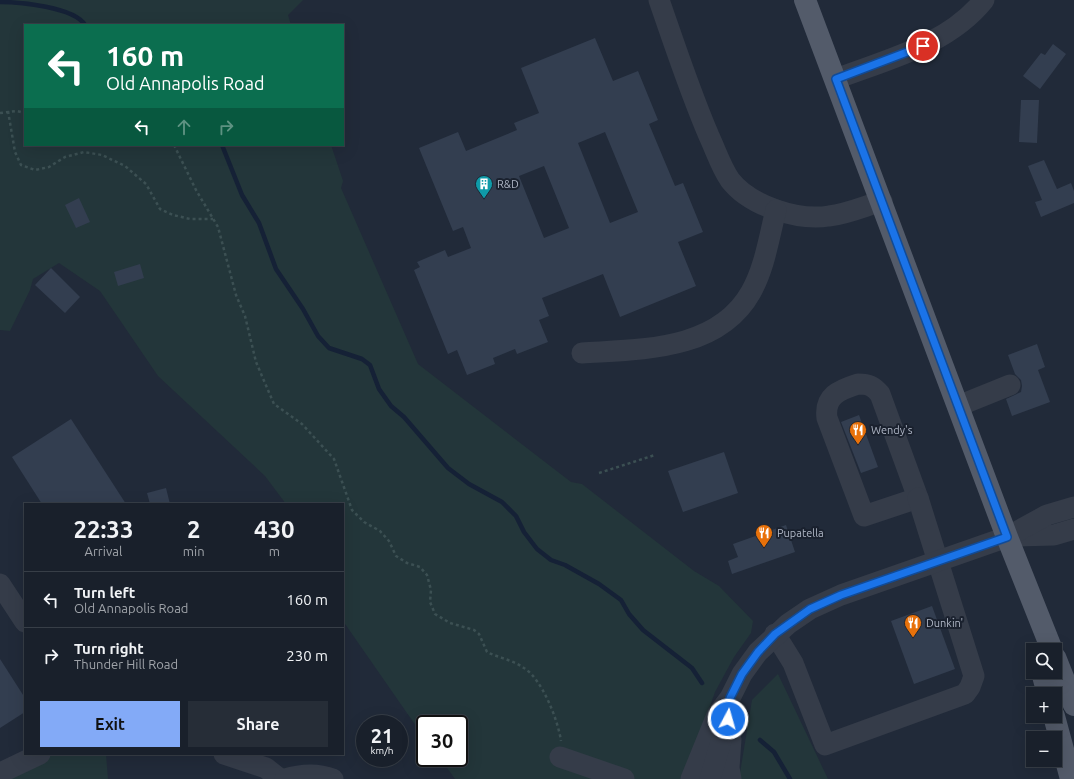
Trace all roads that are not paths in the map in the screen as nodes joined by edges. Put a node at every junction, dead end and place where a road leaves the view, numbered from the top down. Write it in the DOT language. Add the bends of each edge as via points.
graph roads {
  1 [pos="659,0"];
  2 [pos="806,0"];
  3 [pos="984,0"];
  4 [pos="836,79"];
  5 [pos="882,201"];
  6 [pos="776,210"];
  7 [pos="582,353"];
  8 [pos="1010,385"];
  9 [pos="958,406"];
  10 [pos="918,498"];
  11 [pos="1074,507"];
  12 [pos="1074,529"];
  13 [pos="1007,537"];
  14 [pos="936,561"];
  15 [pos="0,584"];
  16 [pos="24,620"];
  17 [pos="775,634"];
  18 [pos="1035,643"];
  19 [pos="1049,643"];
  20 [pos="1062,675"];
  21 [pos="730,698"];
  22 [pos="1074,705"];
  23 [pos="1056,723"];
  24 [pos="38,755"];
  25 [pos="227,755"];
  26 [pos="560,757"];
  27 [pos="0,773"];
  28 [pos="699,777"];
  29 [pos="280,779"];
  30 [pos="285,779"];
  31 [pos="333,779"];
  32 [pos="624,779"];
  33 [pos="732,779"];
  34 [pos="1071,779"];
  1 -- 6 [label="street" via="692,98 723,167 731,181 744,192"];
  2 -- 4 [label="main road"];
  3 -- 4 [label="street" via="964,21 923,46"];
  4 -- 5 [label="main road"];
  5 -- 6 [label="street" via="829,216 813,217"];
  5 -- 9 [label="main road"];
  6 -- 7 [label="street" via="763,266 751,292 725,322 703,335 679,343"];
  8 -- 9 [label="street"];
  9 -- 13 [label="main road"];
  10 -- 10 [label="street" via="880,394 867,384 858,384 835,394 828,402 827,418 864,516"];
  10 -- 14 [label="street"];
  11 -- 13 [label="street" via="1047,515"];
  12 -- 13 [label="street" via="1054,535"];
  13 -- 14 [label="street"];
  13 -- 18 [label="main road"];
  13 -- 19 [label="main road"];
  14 -- 17 [label="street" via="816,606"];
  14 -- 17 [label="street" via="974,676 965,694 825,745 793,663"];
  15 -- 16 [label="street"];
  17 -- 21 [label="street" via="742,674"];
  20 -- 22 [label="main road"];
  21 -- 28 [label="street" via="717,715"];
  21 -- 33 [label="street" via="732,729 729,768"];
  23 -- 34 [label="main road"];
  24 -- 27 [label="street"];
  25 -- 29 [label="street" via="266,768"];
  26 -- 32 [label="street"];
  30 -- 31 [label="street" via="296,775 313,774"];
}
